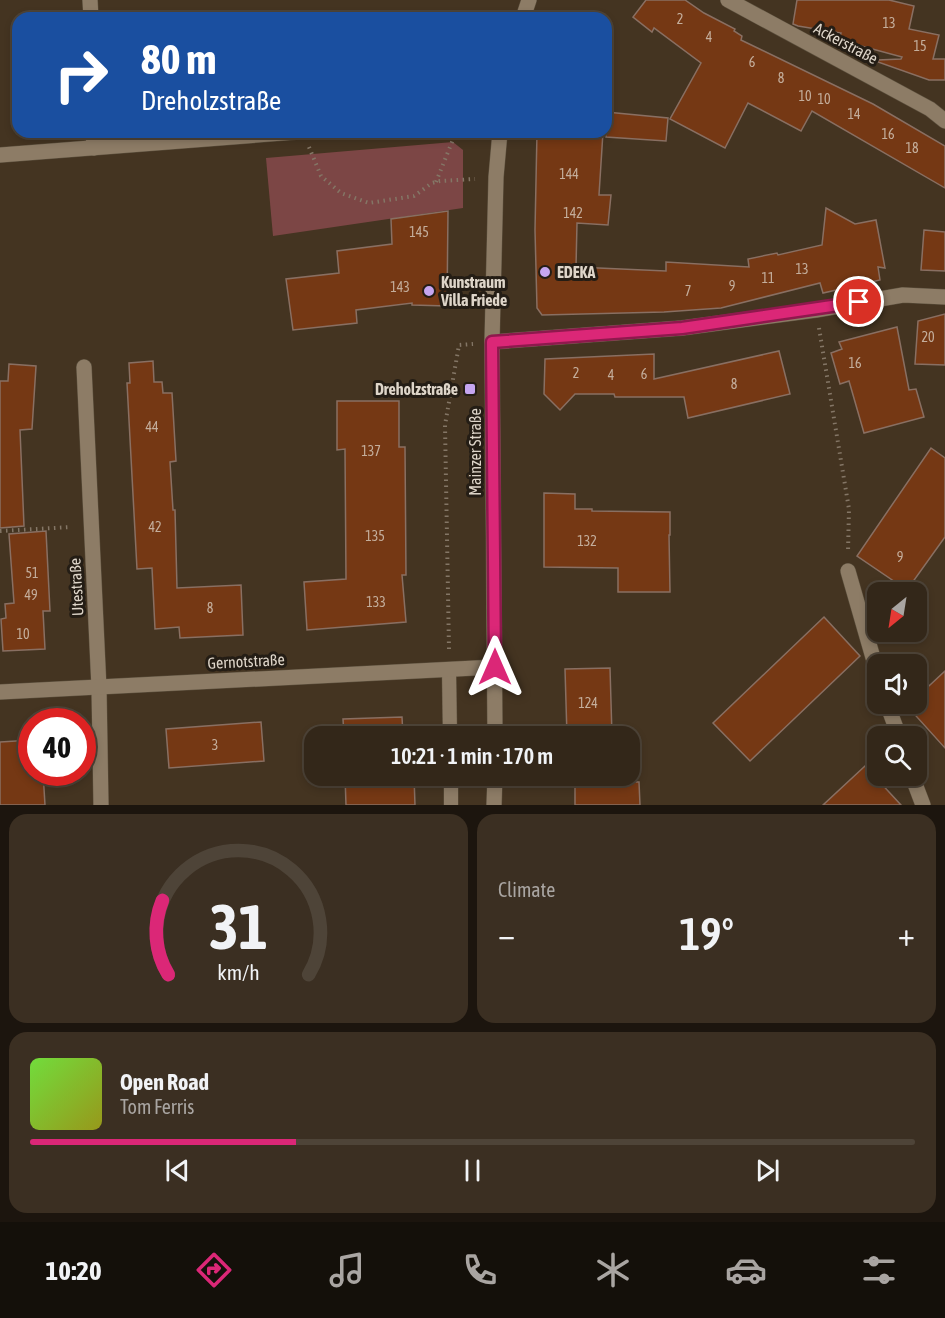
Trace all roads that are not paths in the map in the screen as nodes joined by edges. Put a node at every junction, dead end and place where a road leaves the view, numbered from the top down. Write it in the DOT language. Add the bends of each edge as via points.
graph roads {
  1 [pos="728,0"];
  2 [pos="945,121"];
  3 [pos="93,138"];
  4 [pos="302,138"];
  5 [pos="499,138"];
  6 [pos="93,148"];
  7 [pos="0,155"];
  8 [pos="945,297"];
  9 [pos="492,342"];
  10 [pos="84,367"];
  11 [pos="848,571"];
  12 [pos="872,654"];
  13 [pos="495,667"];
  14 [pos="449,670"];
  15 [pos="99,688"];
  16 [pos="0,692"];
  17 [pos="450,726"];
  18 [pos="495,726"];
  19 [pos="451,786"];
  20 [pos="495,786"];
  21 [pos="916,786"];
  22 [pos="101,805"];
  23 [pos="451,805"];
  24 [pos="494,805"];
  25 [pos="923,805"];
  1 -- 2 [label="street, Ackerstraße" via="930,109"];
  3 -- 6 [label="street"];
  4 -- 6 [label="street"];
  5 -- 9 [label="street, Mainzer Straße"];
  6 -- 7 [label="street"];
  8 -- 9 [label="street" via="903,295 682,328"];
  9 -- 13 [label="street, Mainzer Straße"];
  10 -- 15 [label="street, Utestraße"];
  11 -- 12 [label="street"];
  13 -- 14 [label="street, Gernotstraße"];
  13 -- 18 [label="street, Mainzer Straße"];
  14 -- 15 [label="street, Gernotstraße"];
  14 -- 17 [label="lane"];
  15 -- 16 [label="street, Gernotstraße"];
  15 -- 22 [label="street, Utestraße"];
  19 -- 23 [label="lane"];
  20 -- 24 [label="street"];
  21 -- 25 [label="street"];
}
